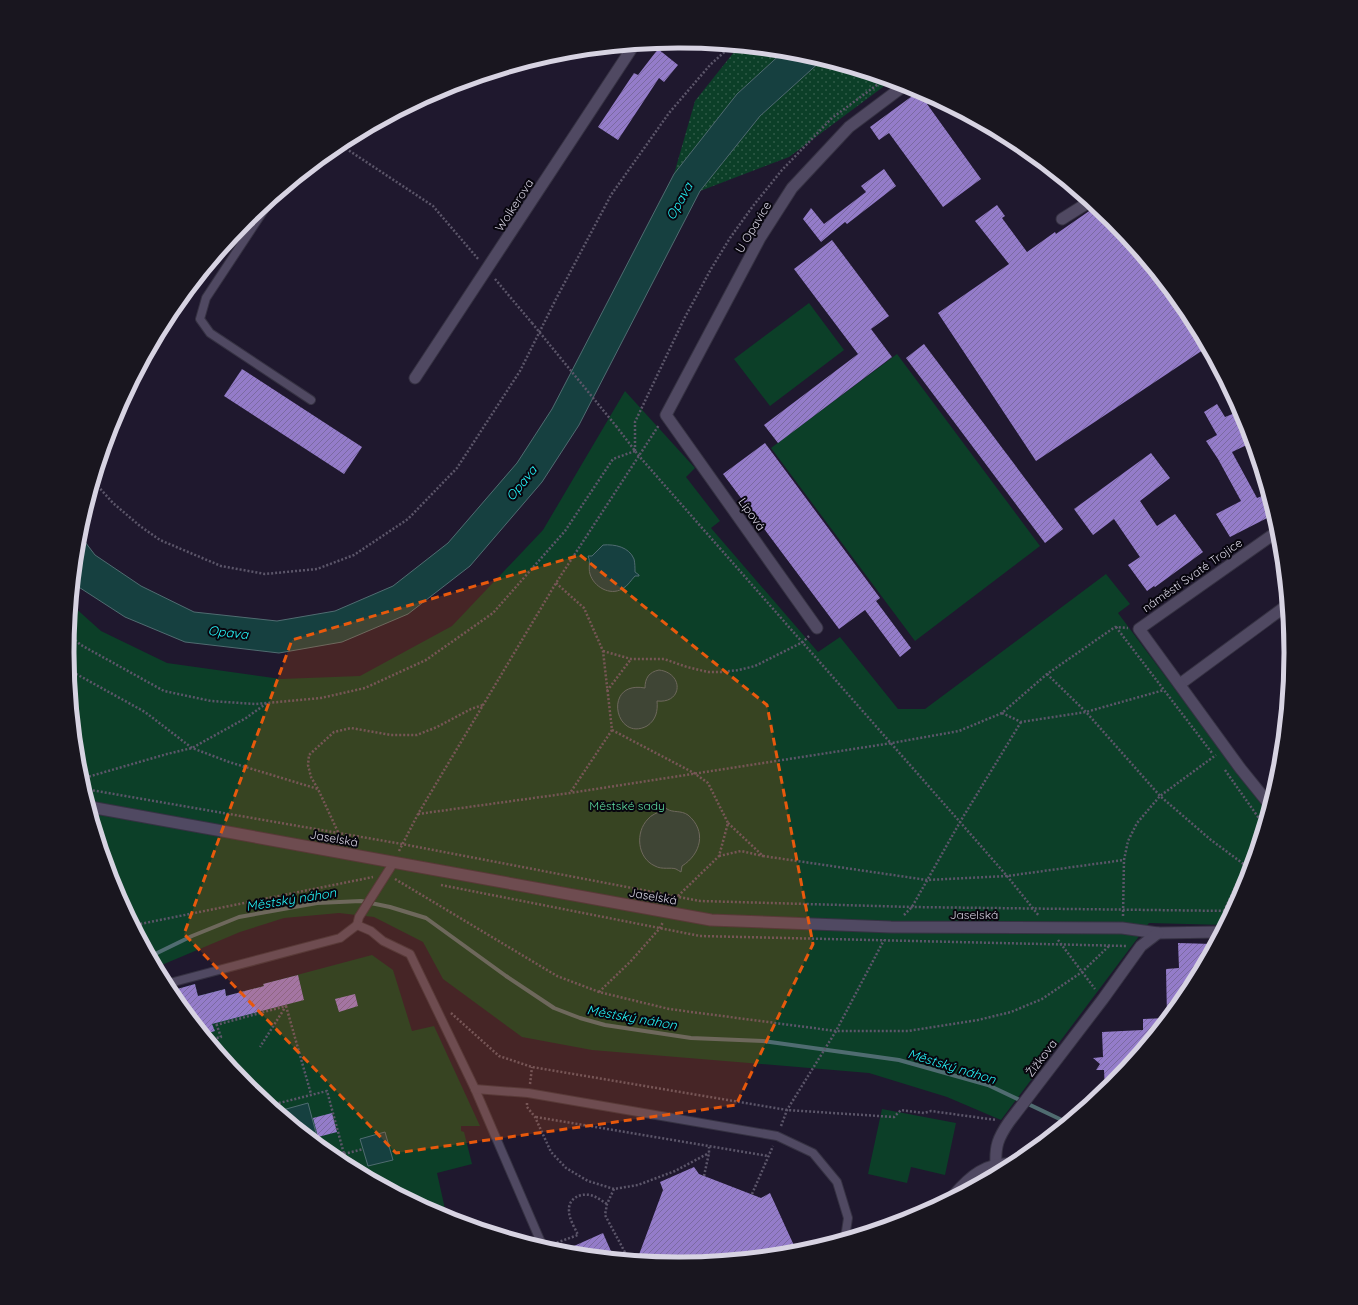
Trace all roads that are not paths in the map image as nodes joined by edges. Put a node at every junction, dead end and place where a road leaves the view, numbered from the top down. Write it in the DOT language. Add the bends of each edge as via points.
graph roads {
  1 [pos="632,50"];
  2 [pos="899,90"];
  3 [pos="1085,205"];
  4 [pos="258,219"];
  5 [pos="1062,219"];
  6 [pos="415,378"];
  7 [pos="310,400"];
  8 [pos="666,415"];
  9 [pos="1272,535"];
  10 [pos="1282,609"];
  11 [pos="817,628"];
  12 [pos="1180,684"];
  13 [pos="1265,799"];
  14 [pos="95,808"];
  15 [pos="394,862"];
  16 [pos="357,926"];
  17 [pos="1215,932"];
  18 [pos="1158,933"];
  19 [pos="172,982"];
  20 [pos="475,1089"];
  21 [pos="996,1165"];
  22 [pos="999,1165"];
  23 [pos="961,1187"];
  24 [pos="846,1233"];
  25 [pos="545,1241"];
  1 -- 6 [label="street, Wolkerova"];
  2 -- 8 [label="street, U Opavice" via="849,127 792,188 760,238"];
  3 -- 5 [label="street"];
  4 -- 7 [label="lane" via="206,298 200,319 210,333"];
  8 -- 11 [label="street, Lípová"];
  9 -- 12 [label="street, náměstí Svaté Trojice" via="1139,628"];
  10 -- 12 [label="street"];
  12 -- 13 [label="street, náměstí Svaté Trojice"];
  14 -- 15 [label="street, Jaselská"];
  15 -- 16 [label="lane" via="363,911"];
  15 -- 18 [label="street, Jaselská" via="711,920 891,927 1122,928"];
  16 -- 19 [label="lane" via="340,938"];
  16 -- 20 [label="lane" via="371,931 383,941 410,954"];
  17 -- 18 [label="street, Jaselská"];
  18 -- 21 [label="street, Žižkova" via="1141,946 1008,1122 997,1142"];
  20 -- 24 [label="lane" via="528,1093 777,1136 813,1153 837,1182 848,1218"];
  20 -- 25 [label="lane"];
  21 -- 22 [label="street"];
  21 -- 23 [label="street" via="977,1172"];
}
